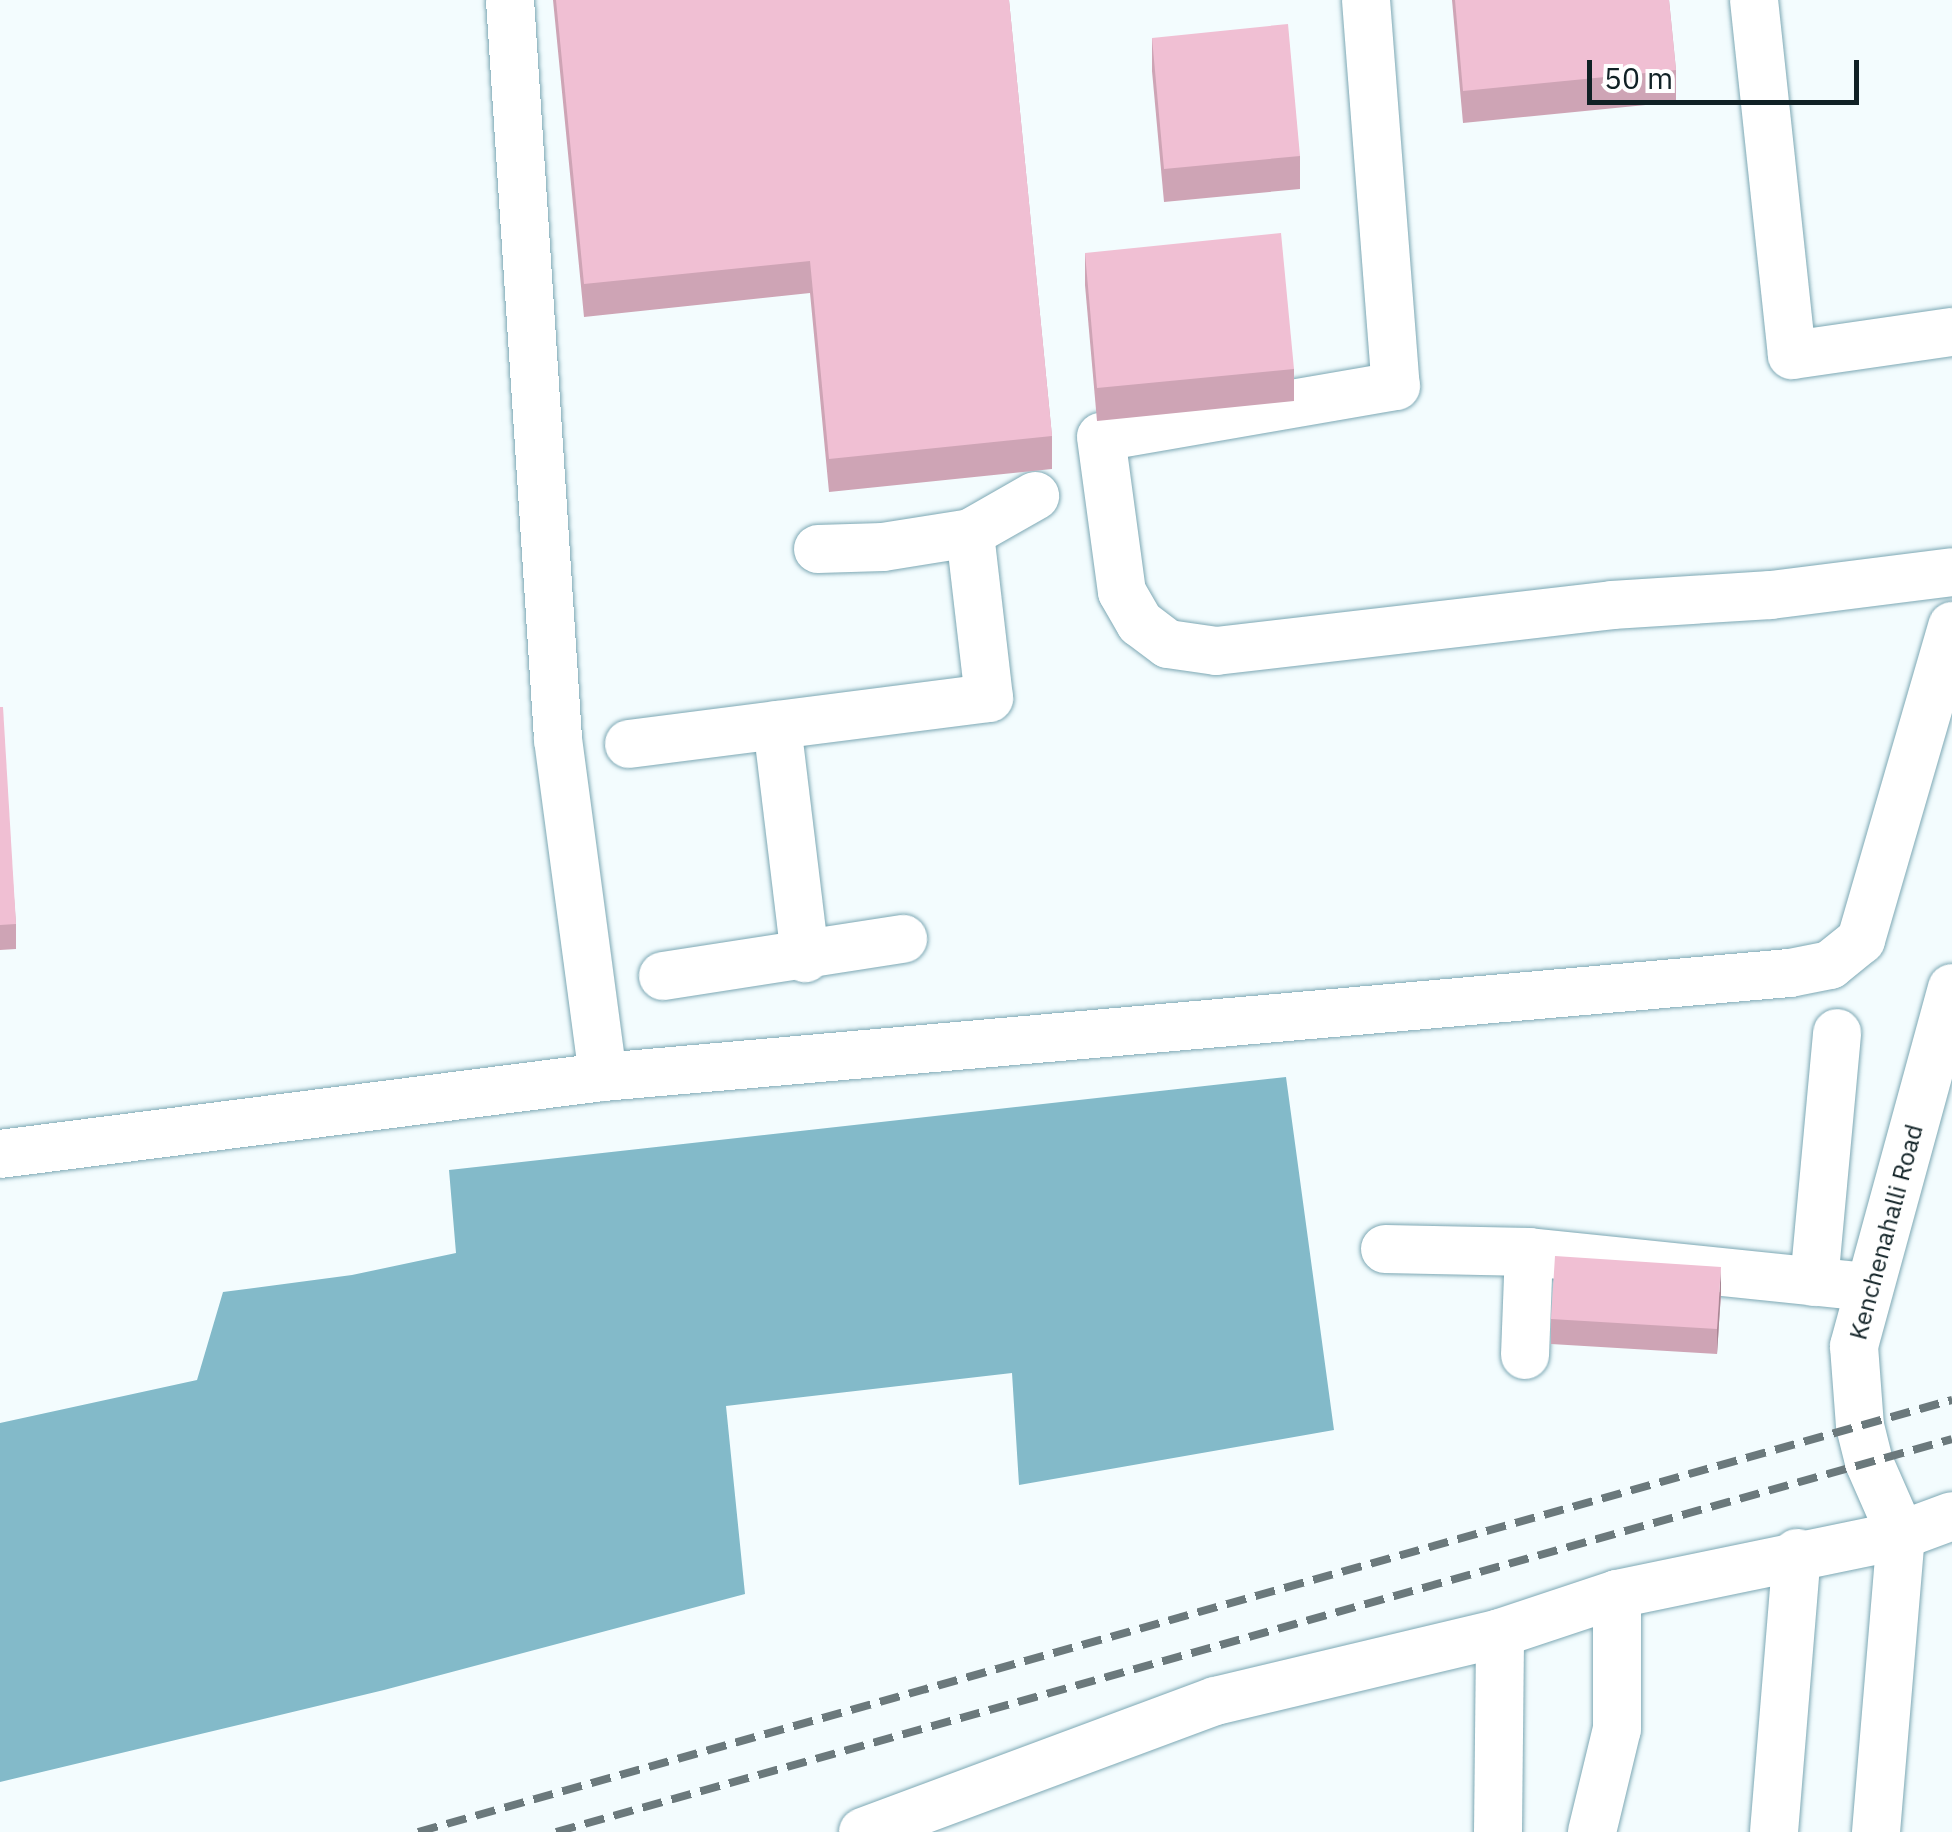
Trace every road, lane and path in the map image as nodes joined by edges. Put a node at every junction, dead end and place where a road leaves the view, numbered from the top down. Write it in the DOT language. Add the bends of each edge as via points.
graph roads {
  1 [pos="510,0"];
  2 [pos="1366,0"];
  3 [pos="1754,0"];
  4 [pos="1952,332"];
  5 [pos="1036,496"];
  6 [pos="970,533"];
  7 [pos="818,549"];
  8 [pos="1952,572"];
  9 [pos="1952,626"];
  10 [pos="778,725"];
  11 [pos="629,744"];
  12 [pos="904,939"];
  13 [pos="805,958"];
  14 [pos="662,976"];
  15 [pos="1952,988"];
  16 [pos="1837,1034"];
  17 [pos="603,1077"];
  18 [pos="1935,1108"];
  19 [pos="0,1154"];
  20 [pos="1386,1249"];
  21 [pos="1529,1252"];
  22 [pos="1814,1282"];
  23 [pos="1868,1287"];
  24 [pos="1525,1355"];
  25 [pos="1952,1516"];
  26 [pos="1901,1535"];
  27 [pos="1798,1553"];
  28 [pos="1617,1594"];
  29 [pos="1500,1632"];
  30 [pos="863,1832"];
  31 [pos="1498,1832"];
  32 [pos="1592,1832"];
  33 [pos="1774,1832"];
  34 [pos="1876,1832"];
  1 -- 17 [label="street" via="558,740"];
  2 -- 8 [label="street" via="1396,386 1101,437 1122,592 1140,623 1168,644 1216,652"];
  3 -- 4 [label="street" via="1792,355"];
  5 -- 6 [label="street"];
  6 -- 7 [label="street"];
  6 -- 10 [label="street" via="989,698"];
  9 -- 17 [label="street" via="1861,940 1830,966"];
  10 -- 11 [label="street"];
  10 -- 13 [label="street"];
  12 -- 13 [label="street"];
  13 -- 14 [label="street"];
  15 -- 18 [label="street, Kenchenahalli Road"];
  16 -- 22 [label="street"];
  17 -- 19 [label="street"];
  18 -- 23 [label="street, Kenchenahalli Road"];
  20 -- 21 [label="street"];
  21 -- 22 [label="street"];
  21 -- 24 [label="street"];
  22 -- 23 [label="street"];
  23 -- 26 [label="street, Kenchenahalli Road" via="1854,1346 1860,1426"];
  25 -- 26 [label="street"];
  26 -- 27 [label="street"];
  26 -- 34 [label="street, Kenchenahalli Road"];
  27 -- 28 [label="street"];
  27 -- 33 [label="street"];
  28 -- 29 [label="street"];
  28 -- 32 [label="street" via="1617,1729"];
  29 -- 30 [label="street" via="1216,1702"];
  29 -- 31 [label="street"];
}
